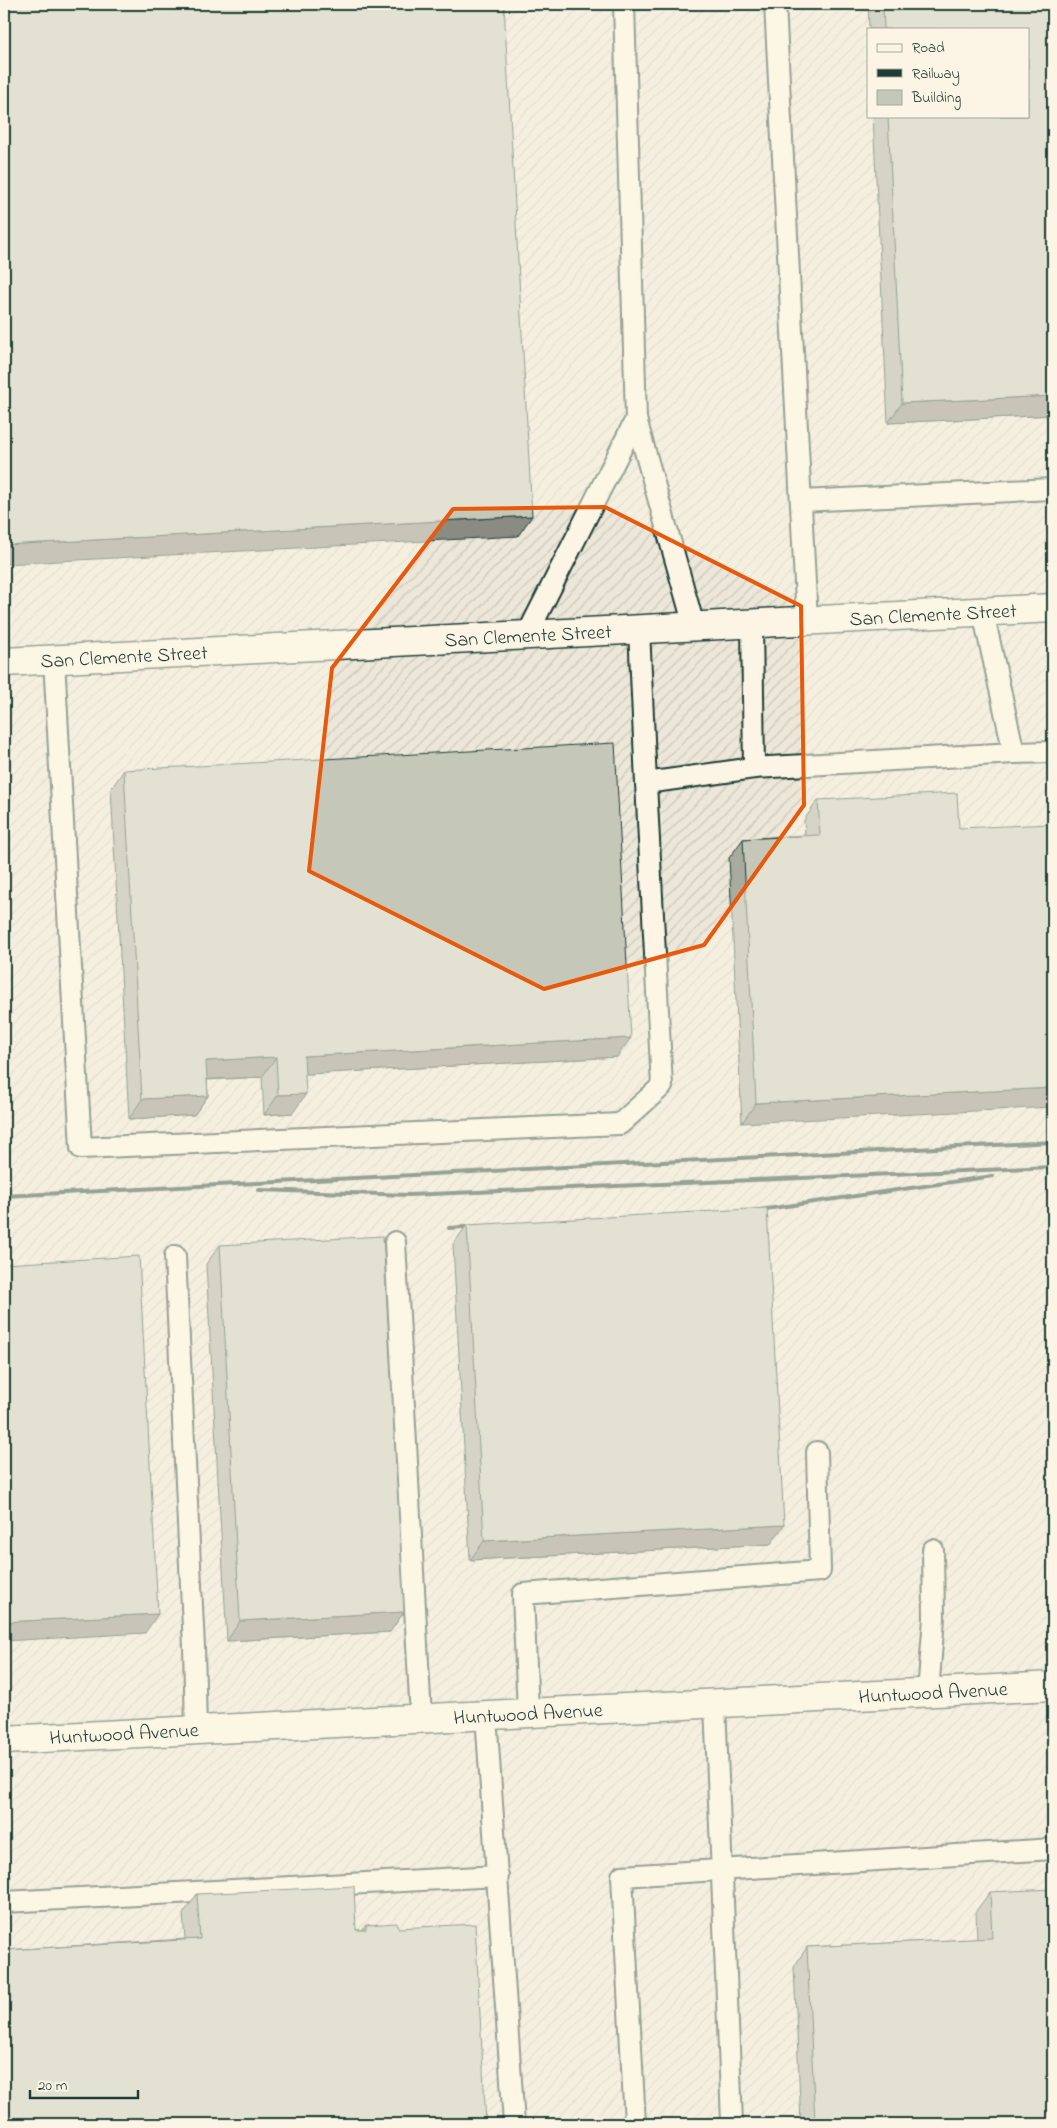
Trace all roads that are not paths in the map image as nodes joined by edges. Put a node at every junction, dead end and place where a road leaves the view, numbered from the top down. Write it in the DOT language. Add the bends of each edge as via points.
graph roads {
  1 [pos="624,4"];
  2 [pos="775,4"];
  3 [pos="636,419"];
  4 [pos="1053,489"];
  5 [pos="801,501"];
  6 [pos="1053,608"];
  7 [pos="983,612"];
  8 [pos="807,621"];
  9 [pos="752,623"];
  10 [pos="694,626"];
  11 [pos="639,629"];
  12 [pos="527,635"];
  13 [pos="54,659"];
  14 [pos="4,662"];
  15 [pos="1053,752"];
  16 [pos="1014,753"];
  17 [pos="754,768"];
  18 [pos="646,783"];
  19 [pos="395,1242"];
  20 [pos="175,1256"];
  21 [pos="817,1452"];
  22 [pos="933,1550"];
  23 [pos="1053,1686"];
  24 [pos="928,1693"];
  25 [pos="715,1704"];
  26 [pos="528,1713"];
  27 [pos="486,1715"];
  28 [pos="421,1718"];
  29 [pos="196,1730"];
  30 [pos="4,1740"];
  31 [pos="1053,1849"];
  32 [pos="722,1870"];
  33 [pos="498,1876"];
  34 [pos="4,1902"];
  35 [pos="732,2122"];
  36 [pos="514,2124"];
  37 [pos="635,2124"];
  1 -- 3 [label="lane"];
  2 -- 5 [label="lane"];
  3 -- 10 [label="lane"];
  3 -- 12 [label="lane"];
  4 -- 5 [label="lane"];
  5 -- 8 [label="lane"];
  6 -- 7 [label="street, San Clemente Street"];
  7 -- 8 [label="street, San Clemente Street"];
  7 -- 16 [label="lane"];
  8 -- 9 [label="street, San Clemente Street"];
  9 -- 10 [label="street, San Clemente Street"];
  9 -- 17 [label="lane"];
  10 -- 11 [label="street, San Clemente Street"];
  11 -- 12 [label="street, San Clemente Street"];
  11 -- 18 [label="lane"];
  12 -- 13 [label="street, San Clemente Street"];
  13 -- 14 [label="street, San Clemente Street"];
  13 -- 18 [label="lane" via="81,1148 620,1124 662,1086"];
  15 -- 16 [label="lane"];
  16 -- 17 [label="lane"];
  17 -- 18 [label="lane"];
  19 -- 28 [label="lane"];
  20 -- 29 [label="lane"];
  21 -- 26 [label="lane" via="820,1571 523,1594"];
  22 -- 24 [label="lane" via="934,1618"];
  23 -- 24 [label="street, Huntwood Avenue"];
  24 -- 25 [label="street, Huntwood Avenue"];
  25 -- 26 [label="street, Huntwood Avenue"];
  25 -- 32 [label="lane"];
  26 -- 27 [label="street, Huntwood Avenue"];
  27 -- 28 [label="street, Huntwood Avenue"];
  27 -- 33 [label="lane"];
  28 -- 29 [label="street, Huntwood Avenue"];
  29 -- 30 [label="street, Huntwood Avenue"];
  31 -- 32 [label="lane"];
  32 -- 35 [label="lane"];
  32 -- 37 [label="lane" via="622,1876"];
  33 -- 34 [label="lane"];
  33 -- 36 [label="lane"];
}
